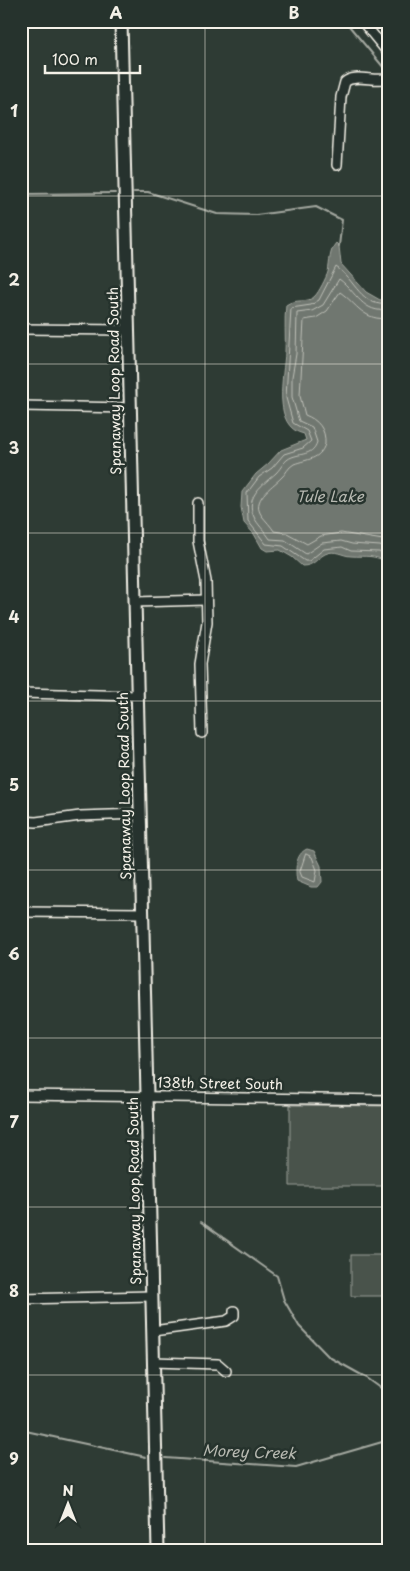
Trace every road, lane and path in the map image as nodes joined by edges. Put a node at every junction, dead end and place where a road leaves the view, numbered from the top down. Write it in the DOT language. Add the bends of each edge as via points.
graph roads {
  1 [pos="121,21"];
  2 [pos="362,21"];
  3 [pos="389,54"];
  4 [pos="388,78"];
  5 [pos="336,165"];
  6 [pos="21,329"];
  7 [pos="128,330"];
  8 [pos="21,406"];
  9 [pos="130,408"];
  10 [pos="198,503"];
  11 [pos="206,600"];
  12 [pos="134,602"];
  13 [pos="21,692"];
  14 [pos="137,696"];
  15 [pos="202,733"];
  16 [pos="140,814"];
  17 [pos="21,821"];
  18 [pos="21,912"];
  19 [pos="142,913"];
  20 [pos="21,1095"];
  21 [pos="147,1096"];
  22 [pos="389,1100"];
  23 [pos="152,1296"];
  24 [pos="21,1299"];
  25 [pos="234,1311"];
  26 [pos="153,1331"];
  27 [pos="153,1362"];
  28 [pos="226,1371"];
  29 [pos="158,1550"];
  1 -- 7 [label="main road, Spanaway Loop Road South"];
  2 -- 3 [label="street"];
  4 -- 5 [label="street" via="345,82"];
  6 -- 7 [label="street"];
  7 -- 9 [label="main road, Spanaway Loop Road South"];
  8 -- 9 [label="street"];
  9 -- 12 [label="main road, Spanaway Loop Road South"];
  10 -- 11 [label="street" via="198,541"];
  11 -- 12 [label="street"];
  11 -- 15 [label="street" via="206,631 200,664"];
  12 -- 14 [label="main road, Spanaway Loop Road South"];
  13 -- 14 [label="street"];
  14 -- 16 [label="main road, Spanaway Loop Road South"];
  16 -- 17 [label="street"];
  16 -- 19 [label="main road, Spanaway Loop Road South"];
  18 -- 19 [label="street"];
  19 -- 21 [label="main road, Spanaway Loop Road South"];
  20 -- 21 [label="street, 138th Street South"];
  21 -- 22 [label="street, 138th Street South"];
  21 -- 23 [label="main road, Spanaway Loop Road South"];
  23 -- 24 [label="street"];
  23 -- 26 [label="main road, Spanaway Loop Road South"];
  25 -- 26 [label="street" via="234,1316 226,1321"];
  26 -- 27 [label="main road, Spanaway Loop Road South"];
  27 -- 28 [label="street" via="218,1364"];
  27 -- 29 [label="main road, Spanaway Loop Road South"];
}
